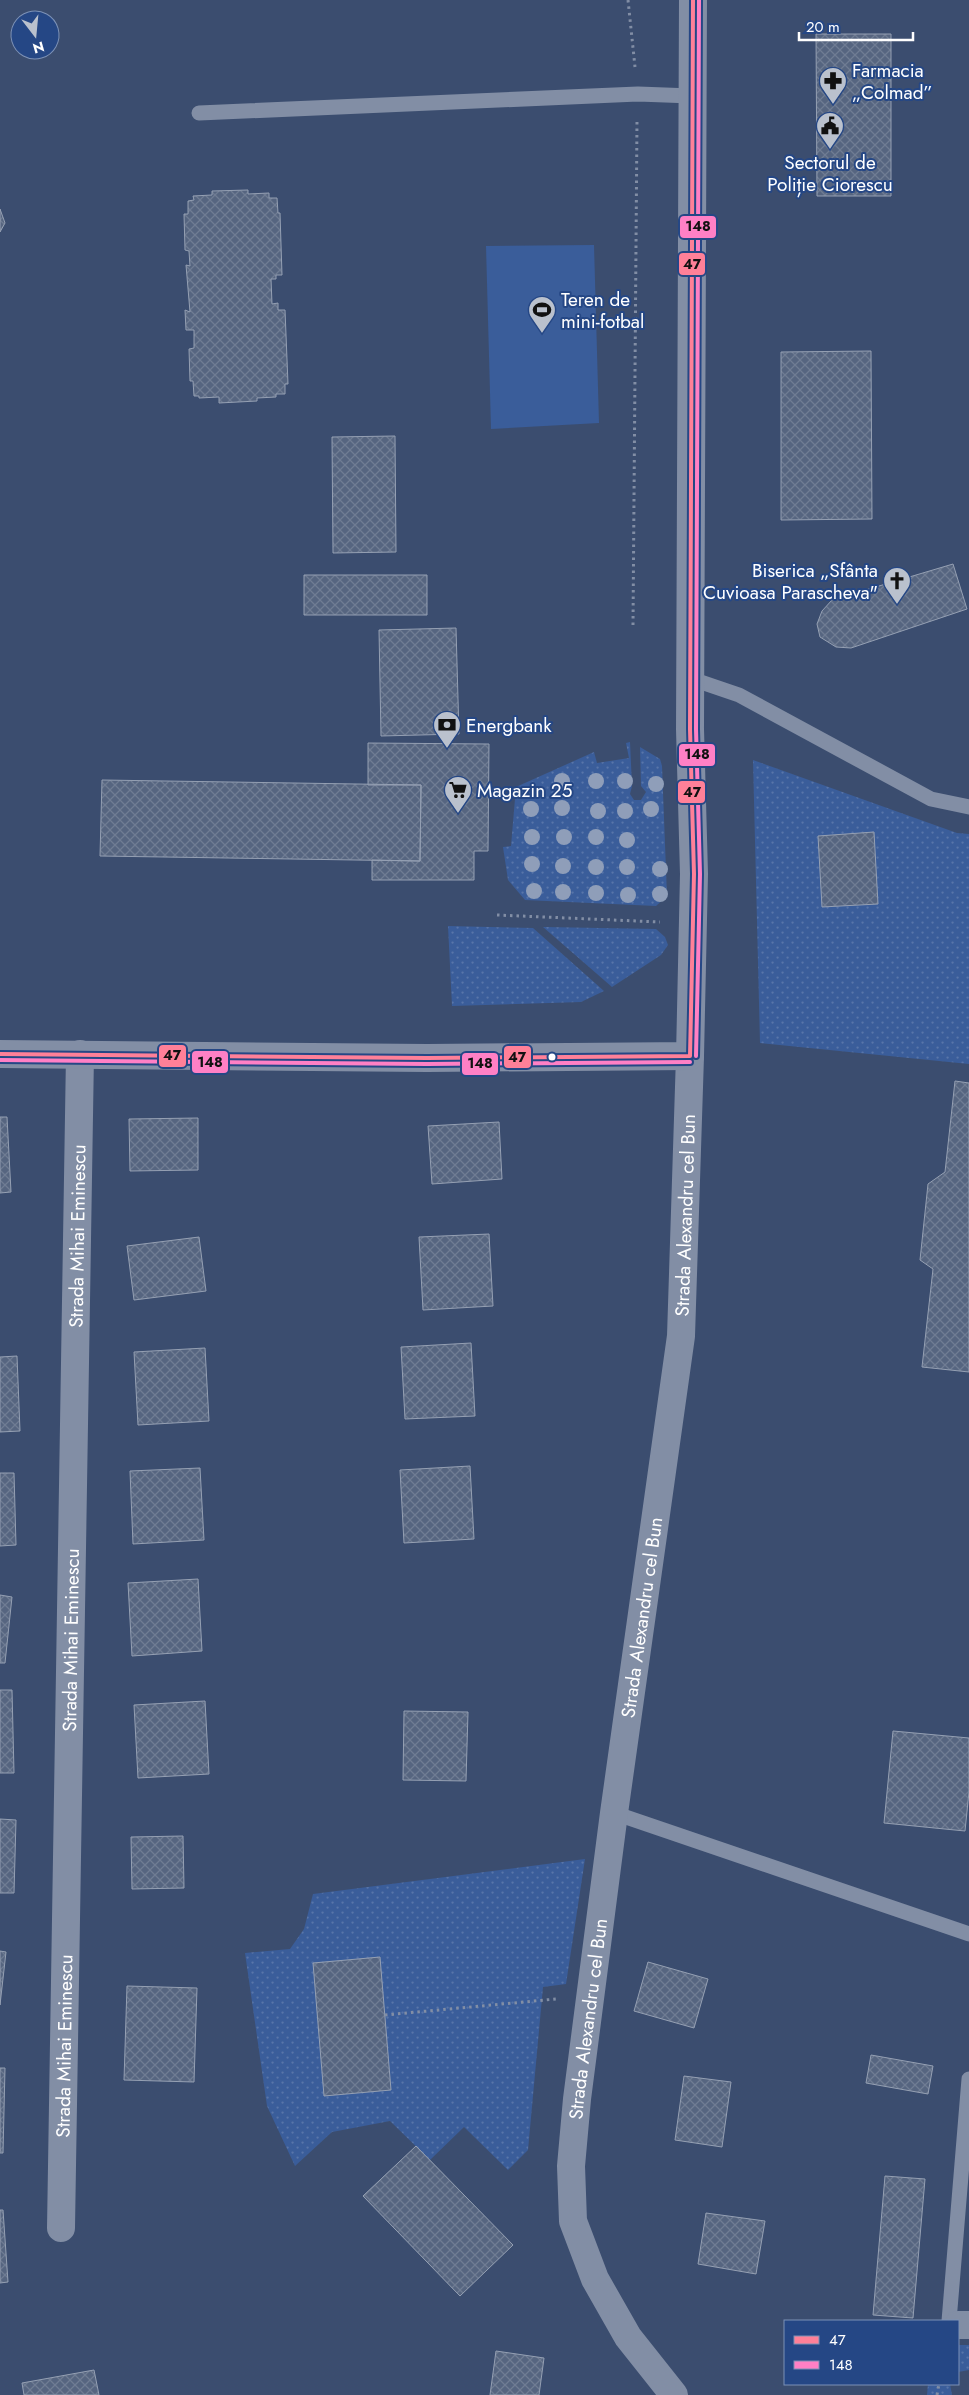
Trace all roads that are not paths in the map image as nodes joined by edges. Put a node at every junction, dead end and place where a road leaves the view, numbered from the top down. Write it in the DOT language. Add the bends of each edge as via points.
graph roads {
  1 [pos="693,0"];
  2 [pos="692,96"];
  3 [pos="199,113"];
  4 [pos="692,679"];
  5 [pos="969,807"];
  6 [pos="0,1054"];
  7 [pos="80,1054"];
  8 [pos="690,1056"];
  9 [pos="614,1813"];
  10 [pos="969,1934"];
  11 [pos="969,2079"];
  12 [pos="61,2228"];
  13 [pos="949,2320"];
  14 [pos="674,2395"];
  1 -- 2 [label="street, Strada Alexandru cel Bun"];
  2 -- 3 [label="lane" via="638,94"];
  2 -- 4 [label="street, Strada Alexandru cel Bun"];
  4 -- 5 [label="lane" via="739,695 930,799"];
  4 -- 8 [label="street, Strada Alexandru cel Bun"];
  6 -- 7 [label="street"];
  7 -- 8 [label="street" via="427,1058"];
  7 -- 12 [label="street, Strada Mihai Eminescu"];
  8 -- 9 [label="street, Strada Alexandru cel Bun" via="681,1336"];
  9 -- 10 [label="lane"];
  9 -- 14 [label="street, Strada Alexandru cel Bun" via="577,2099 571,2166 573,2221 595,2279 628,2337"];
  11 -- 13 [label="lane"];
}
